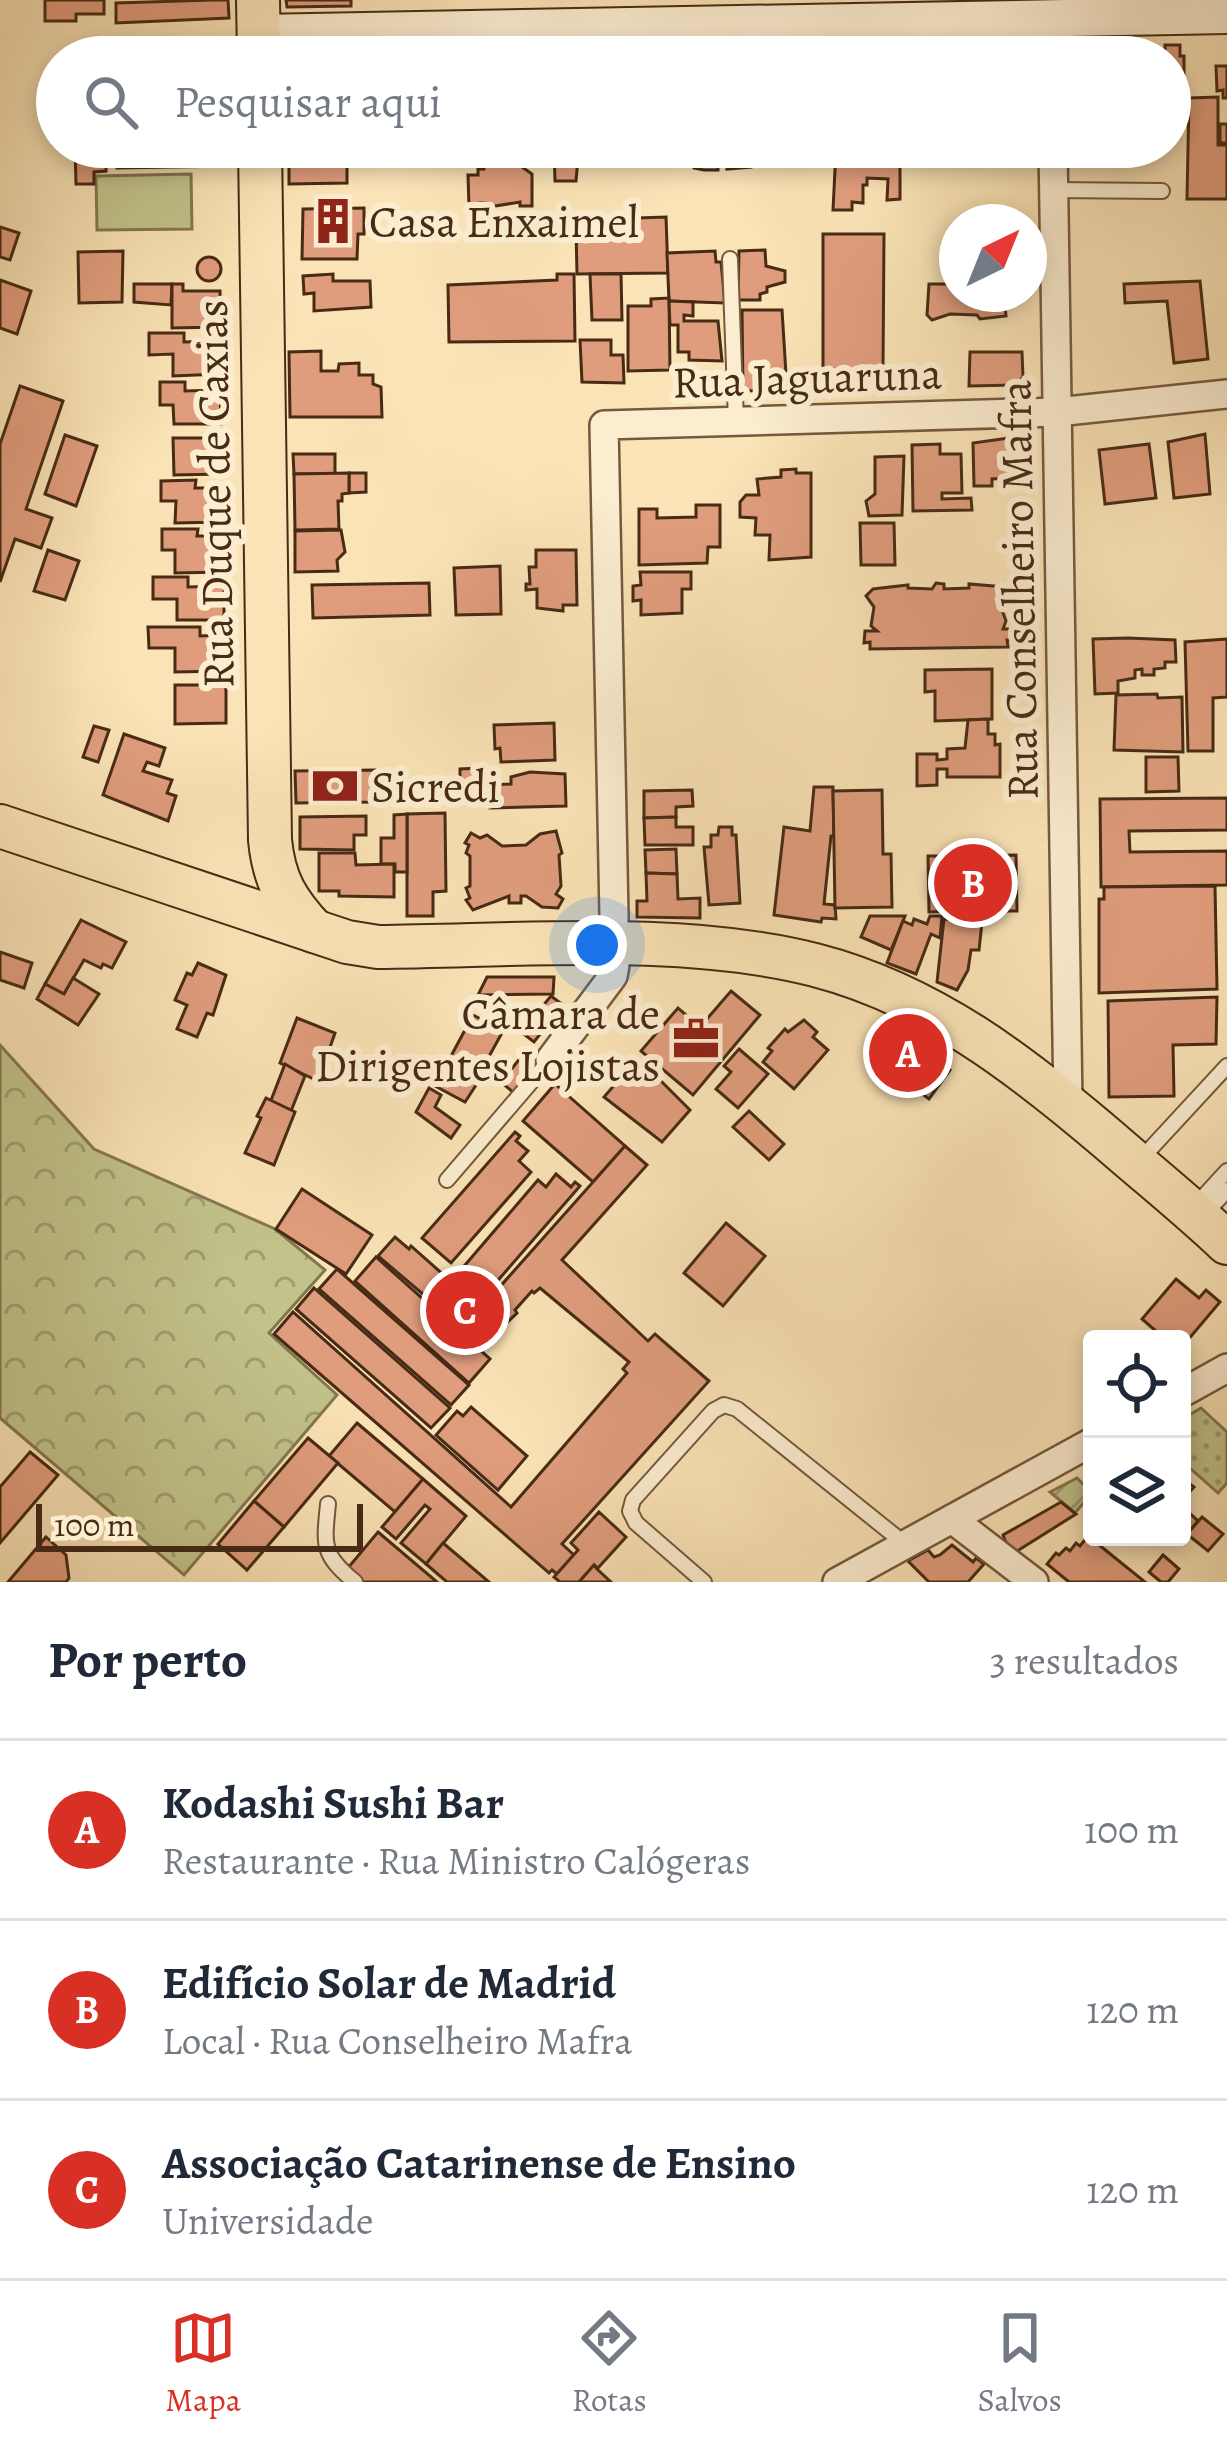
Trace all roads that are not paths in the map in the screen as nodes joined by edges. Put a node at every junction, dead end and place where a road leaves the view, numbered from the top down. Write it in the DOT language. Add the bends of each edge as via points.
graph roads {
  1 [pos="836,11"];
  2 [pos="1227,15"];
  3 [pos="1051,18"];
  4 [pos="258,30"];
  5 [pos="1051,36"];
  6 [pos="260,168"];
  7 [pos="1053,168"];
  8 [pos="1053,190"];
  9 [pos="1162,191"];
  10 [pos="730,259"];
  11 [pos="1227,394"];
  12 [pos="1057,412"];
  13 [pos="736,421"];
  14 [pos="0,826"];
  15 [pos="271,840"];
  16 [pos="195,892"];
  17 [pos="315,932"];
  18 [pos="615,946"];
  19 [pos="550,1060"];
  20 [pos="1227,1066"];
  21 [pos="1068,1105"];
  22 [pos="1137,1164"];
  23 [pos="1227,1171"];
  24 [pos="447,1180"];
  25 [pos="1216,1224"];
  26 [pos="1227,1368"];
  27 [pos="1191,1388"];
  28 [pos="1083,1447"];
  29 [pos="328,1504"];
  30 [pos="952,1519"];
  31 [pos="905,1544"];
  32 [pos="355,1582"];
  33 [pos="704,1582"];
  34 [pos="837,1582"];
  35 [pos="1034,1582"];
  1 -- 3 [label="main road"];
  1 -- 4 [label="main road"];
  2 -- 3 [label="main road"];
  3 -- 5 [label="street"];
  6 -- 15 [label="main road, Rua Duque de Caxias"];
  7 -- 8 [label="street, Rua Conselheiro Mafra"];
  8 -- 9 [label="lane"];
  8 -- 12 [label="street, Rua Conselheiro Mafra"];
  10 -- 13 [label="lane"];
  11 -- 12 [label="street, Rua Jaguaruna"];
  12 -- 13 [label="street, Rua Jaguaruna"];
  12 -- 21 [label="street, Rua Conselheiro Mafra"];
  13 -- 18 [label="street, Rua Jaguaruna" via="604,425"];
  14 -- 16 [label="main road"];
  15 -- 16 [label="main road" via="234,879"];
  15 -- 17 [label="main road, Rua Duque de Caxias" via="276,881"];
  16 -- 17 [label="main road"];
  17 -- 18 [label="main road" via="378,947"];
  18 -- 19 [label="street" via="613,976"];
  18 -- 21 [label="main road" via="759,954 868,982 956,1023"];
  19 -- 24 [label="lane"];
  20 -- 22 [label="lane"];
  21 -- 22 [label="main road"];
  22 -- 25 [label="main road"];
  23 -- 25 [label="lane"];
  26 -- 27 [label="street"];
  28 -- 30 [label="street"];
  29 -- 32 [label="lane" via="324,1544 332,1564"];
  30 -- 31 [label="street"];
  30 -- 35 [label="street"];
  31 -- 33 [label="lane" via="724,1405 630,1511"];
  31 -- 34 [label="street"];
}
